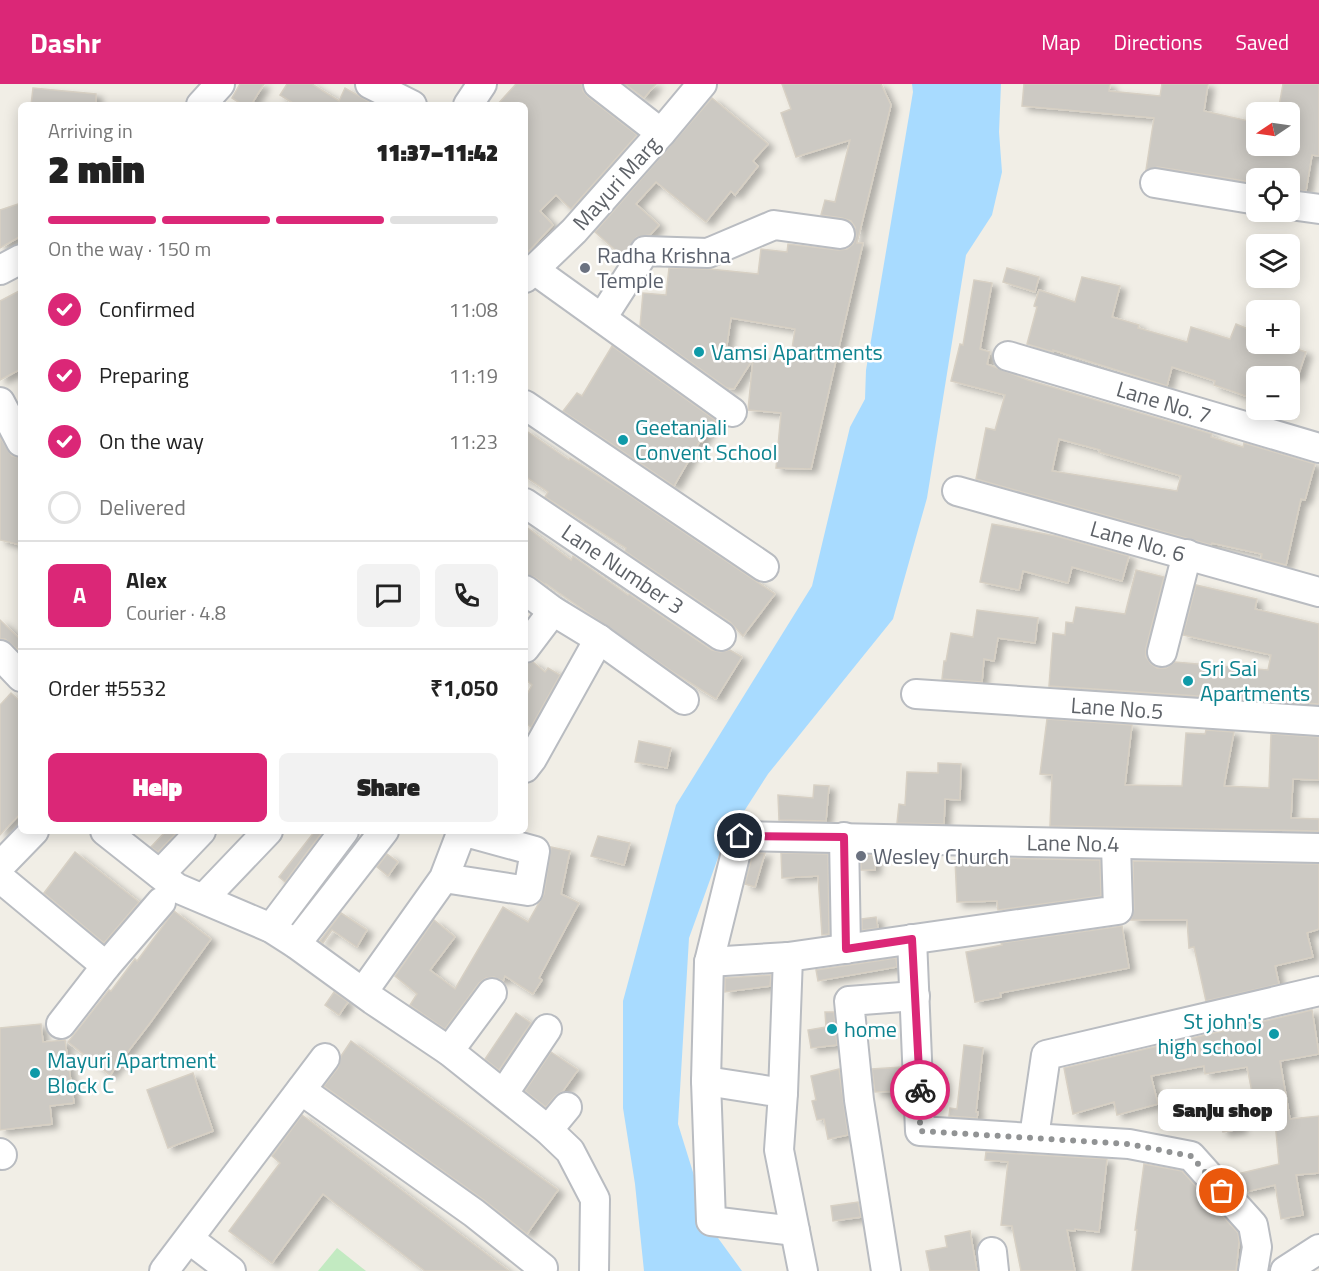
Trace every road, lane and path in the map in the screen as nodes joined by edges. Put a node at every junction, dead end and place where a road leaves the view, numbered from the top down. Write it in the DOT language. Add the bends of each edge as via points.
graph roads {
  1 [pos="370,84"];
  2 [pos="482,84"];
  3 [pos="598,84"];
  4 [pos="702,84"];
  5 [pos="406,102"];
  6 [pos="470,102"];
  7 [pos="662,133"];
  8 [pos="1155,183"];
  9 [pos="1246,198"];
  10 [pos="1300,206"];
  11 [pos="1319,209"];
  12 [pos="840,234"];
  13 [pos="18,261"];
  14 [pos="0,270"];
  15 [pos="529,273"];
  16 [pos="602,318"];
  17 [pos="1008,356"];
  18 [pos="0,402"];
  19 [pos="528,407"];
  20 [pos="732,412"];
  21 [pos="18,436"];
  22 [pos="1319,448"];
  23 [pos="957,491"];
  24 [pos="528,505"];
  25 [pos="1187,554"];
  26 [pos="764,567"];
  27 [pos="1319,592"];
  28 [pos="528,596"];
  29 [pos="553,611"];
  30 [pos="721,636"];
  31 [pos="599,639"];
  32 [pos="528,644"];
  33 [pos="1162,652"];
  34 [pos="0,654"];
  35 [pos="18,674"];
  36 [pos="916,694"];
  37 [pos="684,700"];
  38 [pos="1319,721"];
  39 [pos="529,764"];
  40 [pos="31,834"];
  41 [pos="116,834"];
  42 [pos="199,834"];
  43 [pos="264,834"];
  44 [pos="342,834"];
  45 [pos="382,834"];
  46 [pos="461,834"];
  47 [pos="473,834"];
  48 [pos="844,837"];
  49 [pos="1116,844"];
  50 [pos="1319,848"];
  51 [pos="0,866"];
  52 [pos="0,878"];
  53 [pos="444,878"];
  54 [pos="161,888"];
  55 [pos="204,898"];
  56 [pos="271,928"];
  57 [pos="912,939"];
  58 [pos="296,944"];
  59 [pos="846,949"];
  60 [pos="788,957"];
  61 [pos="709,962"];
  62 [pos="106,966"];
  63 [pos="1319,991"];
  64 [pos="363,992"];
  65 [pos="492,993"];
  66 [pos="915,996"];
  67 [pos="61,1024"];
  68 [pos="547,1029"];
  69 [pos="449,1051"];
  70 [pos="325,1059"];
  71 [pos="706,1082"];
  72 [pos="301,1090"];
  73 [pos="504,1093"];
  74 [pos="783,1093"];
  75 [pos="567,1107"];
  76 [pos="548,1130"];
  77 [pos="1034,1137"];
  78 [pos="795,1231"];
  79 [pos="189,1239"];
  80 [pos="1319,1249"];
  81 [pos="164,1271"];
  82 [pos="231,1271"];
  83 [pos="541,1271"];
  84 [pos="594,1271"];
  85 [pos="804,1271"];
  86 [pos="886,1271"];
  87 [pos="1253,1271"];
  88 [pos="1285,1271"];
  1 -- 5 [label="street"];
  2 -- 6 [label="street"];
  3 -- 7 [label="street"];
  4 -- 7 [label="street, Mayuri Marg"];
  7 -- 15 [label="street, Mayuri Marg" via="574,231"];
  8 -- 9 [label="street"];
  10 -- 11 [label="street"];
  12 -- 16 [label="street" via="774,225 708,253 645,250"];
  13 -- 14 [label="street"];
  15 -- 16 [label="street"];
  16 -- 20 [label="street"];
  17 -- 22 [label="street, Lane No. 7"];
  18 -- 21 [label="street"];
  19 -- 26 [label="street"];
  23 -- 25 [label="street, Lane No. 6"];
  24 -- 30 [label="street, Lane Number 3"];
  25 -- 27 [label="street, Lane No. 6"];
  25 -- 33 [label="street"];
  28 -- 29 [label="street"];
  29 -- 31 [label="street"];
  29 -- 32 [label="street"];
  31 -- 37 [label="street"];
  31 -- 39 [label="street"];
  34 -- 35 [label="street"];
  36 -- 38 [label="street, Lane No.5"];
  40 -- 51 [label="street"];
  41 -- 54 [label="street"];
  42 -- 54 [label="street"];
  43 -- 55 [label="street"];
  44 -- 56 [label="street"];
  45 -- 58 [label="street"];
  46 -- 53 [label="street"];
  47 -- 53 [label="street" via="535,851 528,891"];
  48 -- 49 [label="street, Lane No.4"];
  48 -- 59 [label="street"];
  48 -- 61 [label="street, Lane No.4" via="740,836"];
  49 -- 50 [label="street, Lane No.4"];
  49 -- 57 [label="street" via="1118,910"];
  52 -- 62 [label="street"];
  53 -- 64 [label="street"];
  54 -- 55 [label="street" via="177,888"];
  54 -- 62 [label="street"];
  55 -- 56 [label="street"];
  56 -- 58 [label="street"];
  57 -- 59 [label="street"];
  57 -- 66 [label="street"];
  58 -- 64 [label="street"];
  59 -- 60 [label="street"];
  60 -- 61 [label="street"];
  60 -- 74 [label="street"];
  61 -- 71 [label="street"];
  62 -- 67 [label="street"];
  63 -- 77 [label="street" via="1046,1055"];
  64 -- 69 [label="street"];
  65 -- 69 [label="street"];
  66 -- 77 [label="street" via="920,1131"];
  66 -- 86 [label="street" via="849,1001 859,1100"];
  68 -- 73 [label="street"];
  69 -- 73 [label="street"];
  70 -- 72 [label="street"];
  71 -- 74 [label="street"];
  71 -- 78 [label="street" via="711,1221"];
  72 -- 79 [label="street"];
  72 -- 83 [label="street" via="474,1213 543,1268"];
  73 -- 76 [label="street"];
  74 -- 78 [label="street" via="779,1150"];
  75 -- 76 [label="street"];
  76 -- 84 [label="street" via="570,1151 595,1200"];
  77 -- 87 [label="street" via="1128,1144 1191,1156 1253,1225 1257,1247"];
  78 -- 85 [label="street"];
  79 -- 81 [label="street"];
  79 -- 82 [label="street"];
  80 -- 88 [label="street"];
}
